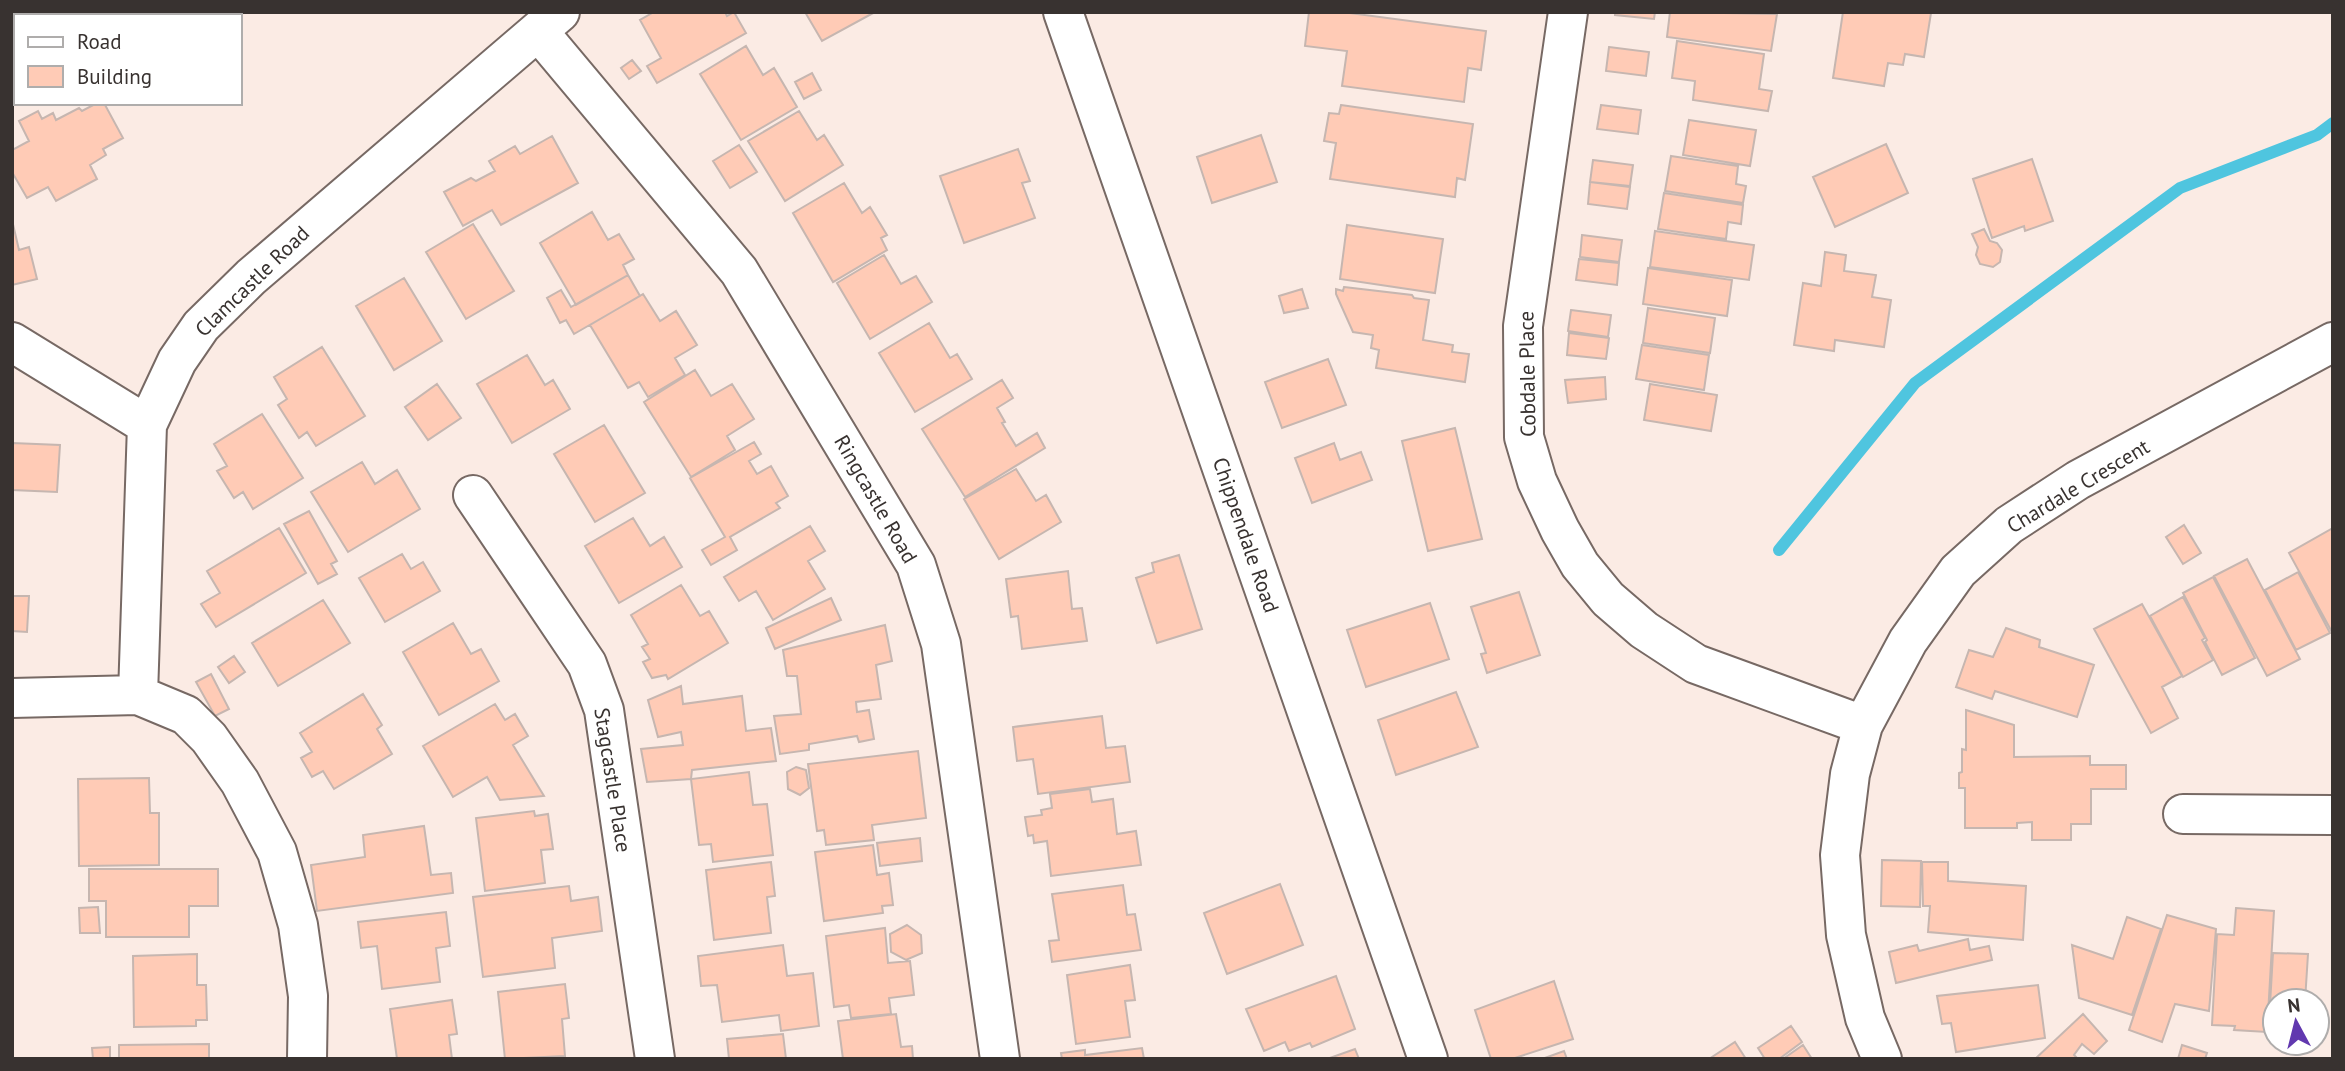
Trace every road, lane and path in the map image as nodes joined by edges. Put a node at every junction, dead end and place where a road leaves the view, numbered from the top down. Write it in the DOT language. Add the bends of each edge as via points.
graph roads {
  1 [pos="1063,12"];
  2 [pos="1568,12"];
  3 [pos="549,22"];
  4 [pos="12,342"];
  5 [pos="2333,342"];
  6 [pos="147,425"];
  7 [pos="473,495"];
  8 [pos="138,695"];
  9 [pos="12,698"];
  10 [pos="1863,725"];
  11 [pos="2183,814"];
  12 [pos="2333,815"];
  13 [pos="307,1059"];
  14 [pos="655,1059"];
  15 [pos="1000,1059"];
  16 [pos="1428,1059"];
  17 [pos="1882,1059"];
  1 -- 16 [label="street, Chippendale Road"];
  2 -- 10 [label="street, Cobdale Place" via="1523,326 1524,437 1537,481 1580,565 1608,599 1644,630 1696,664"];
  3 -- 6 [label="street, Clamcastle Road" via="251,277 201,326 177,361"];
  3 -- 15 [label="street, Ringcastle Road" via="739,271 916,565 941,644"];
  4 -- 6 [label="street"];
  5 -- 10 [label="street, Chardale Crescent" via="2078,480 2009,525 1958,572 1908,641"];
  6 -- 8 [label="street, Clamcastle Road"];
  7 -- 14 [label="street, Stagcastle Place" via="587,664 604,710"];
  8 -- 9 [label="street"];
  8 -- 13 [label="street" via="186,715 209,738 240,782 277,852 298,925 308,996"];
  10 -- 17 [label="street, Chardale Crescent" via="1850,774 1840,855 1846,935 1865,1018"];
  11 -- 12 [label="street"];
}
